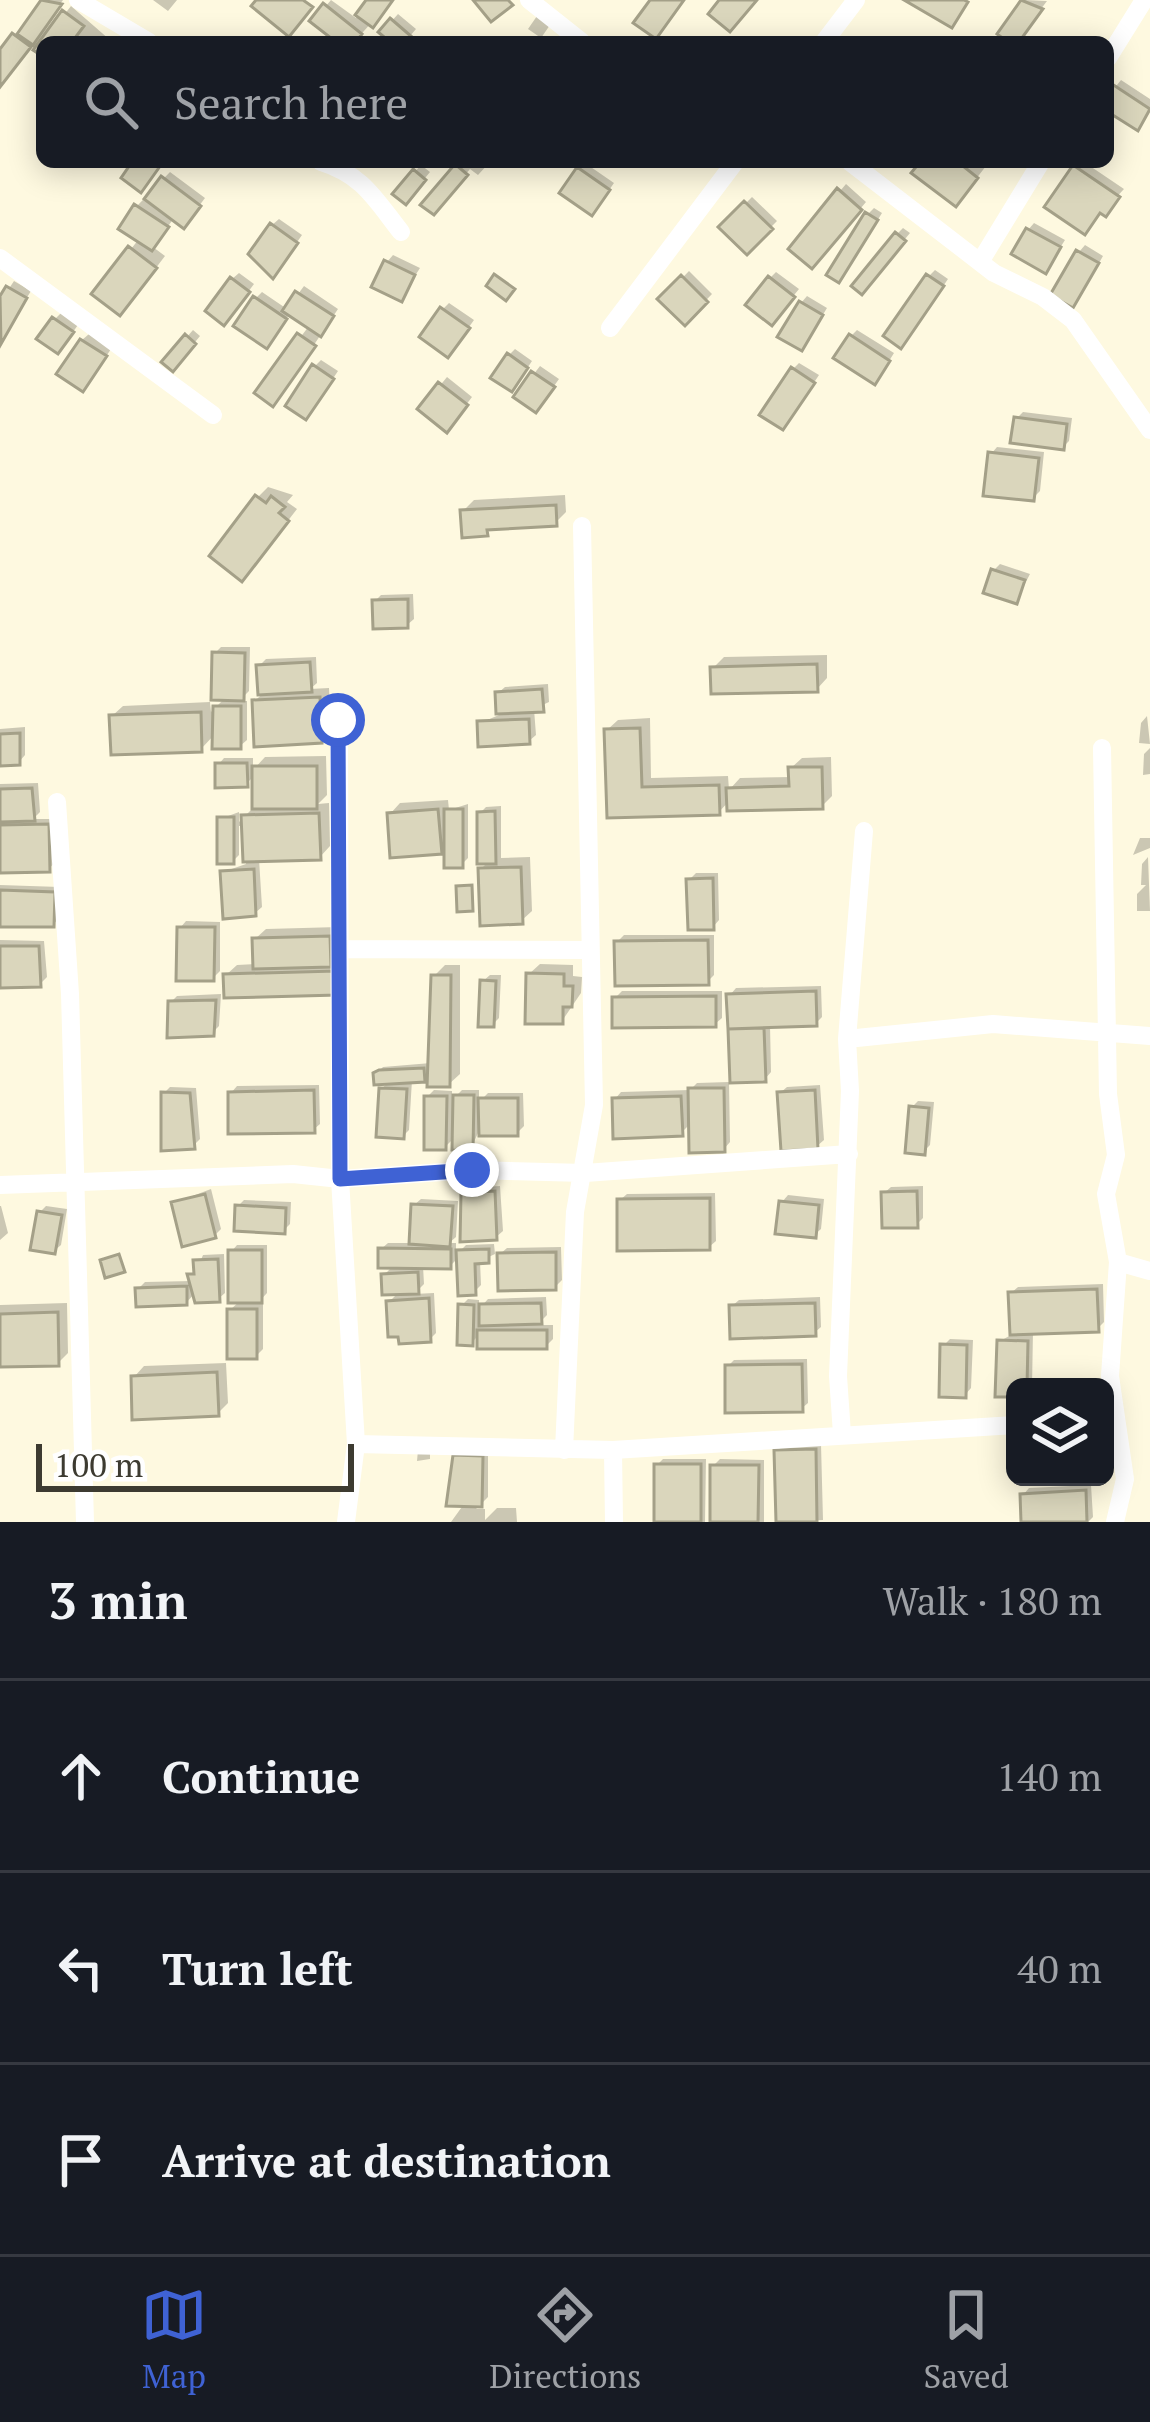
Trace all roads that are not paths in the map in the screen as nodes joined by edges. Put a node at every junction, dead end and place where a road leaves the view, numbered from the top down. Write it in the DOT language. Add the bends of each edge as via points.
graph roads {
  1 [pos="78,0"];
  2 [pos="530,0"];
  3 [pos="856,0"];
  4 [pos="1144,0"];
  5 [pos="139,36"];
  6 [pos="575,36"];
  7 [pos="829,36"];
  8 [pos="1114,48"];
  9 [pos="340,168"];
  10 [pos="730,168"];
  11 [pos="858,168"];
  12 [pos="1037,168"];
  13 [pos="401,232"];
  14 [pos="0,258"];
  15 [pos="980,262"];
  16 [pos="610,328"];
  17 [pos="213,415"];
  18 [pos="1150,430"];
  19 [pos="582,526"];
  20 [pos="338,720"];
  21 [pos="1102,748"];
  22 [pos="57,802"];
  23 [pos="864,832"];
  24 [pos="343,949"];
  25 [pos="589,950"];
  26 [pos="1108,1030"];
  27 [pos="1150,1036"];
  28 [pos="847,1039"];
  29 [pos="849,1154"];
  30 [pos="585,1173"];
  31 [pos="340,1179"];
  32 [pos="76,1181"];
  33 [pos="0,1186"];
  34 [pos="1118,1262"];
  35 [pos="1150,1271"];
  36 [pos="1111,1378"];
  37 [pos="1006,1425"];
  38 [pos="842,1434"];
  39 [pos="1114,1436"];
  40 [pos="356,1444"];
  41 [pos="564,1450"];
  42 [pos="613,1450"];
  43 [pos="86,1522"];
  44 [pos="346,1522"];
  45 [pos="614,1522"];
  46 [pos="1114,1522"];
  1 -- 5 [label="street"];
  2 -- 6 [label="street"];
  3 -- 7 [label="street"];
  4 -- 8 [label="street"];
  9 -- 13 [label="street" via="368,184"];
  10 -- 16 [label="street"];
  11 -- 15 [label="street"];
  12 -- 15 [label="street"];
  14 -- 17 [label="street"];
  15 -- 18 [label="street" via="1073,320"];
  19 -- 25 [label="street"];
  20 -- 24 [label="street"];
  21 -- 26 [label="street"];
  22 -- 32 [label="street"];
  23 -- 28 [label="street"];
  24 -- 25 [label="street"];
  24 -- 31 [label="street"];
  25 -- 30 [label="street" via="594,1105"];
  26 -- 27 [label="street"];
  26 -- 28 [label="street" via="993,1024"];
  26 -- 34 [label="street" via="1116,1155 1106,1194"];
  28 -- 29 [label="street"];
  29 -- 30 [label="street"];
  29 -- 38 [label="street"];
  30 -- 31 [label="street"];
  30 -- 41 [label="street" via="575,1212"];
  31 -- 32 [label="street"];
  31 -- 40 [label="street"];
  32 -- 33 [label="street"];
  32 -- 43 [label="street"];
  34 -- 35 [label="street"];
  34 -- 36 [label="street"];
  37 -- 38 [label="street"];
  38 -- 42 [label="street"];
  39 -- 46 [label="street" via="1125,1480"];
  40 -- 41 [label="street"];
  40 -- 44 [label="street"];
  41 -- 42 [label="street"];
  42 -- 45 [label="street"];
}
